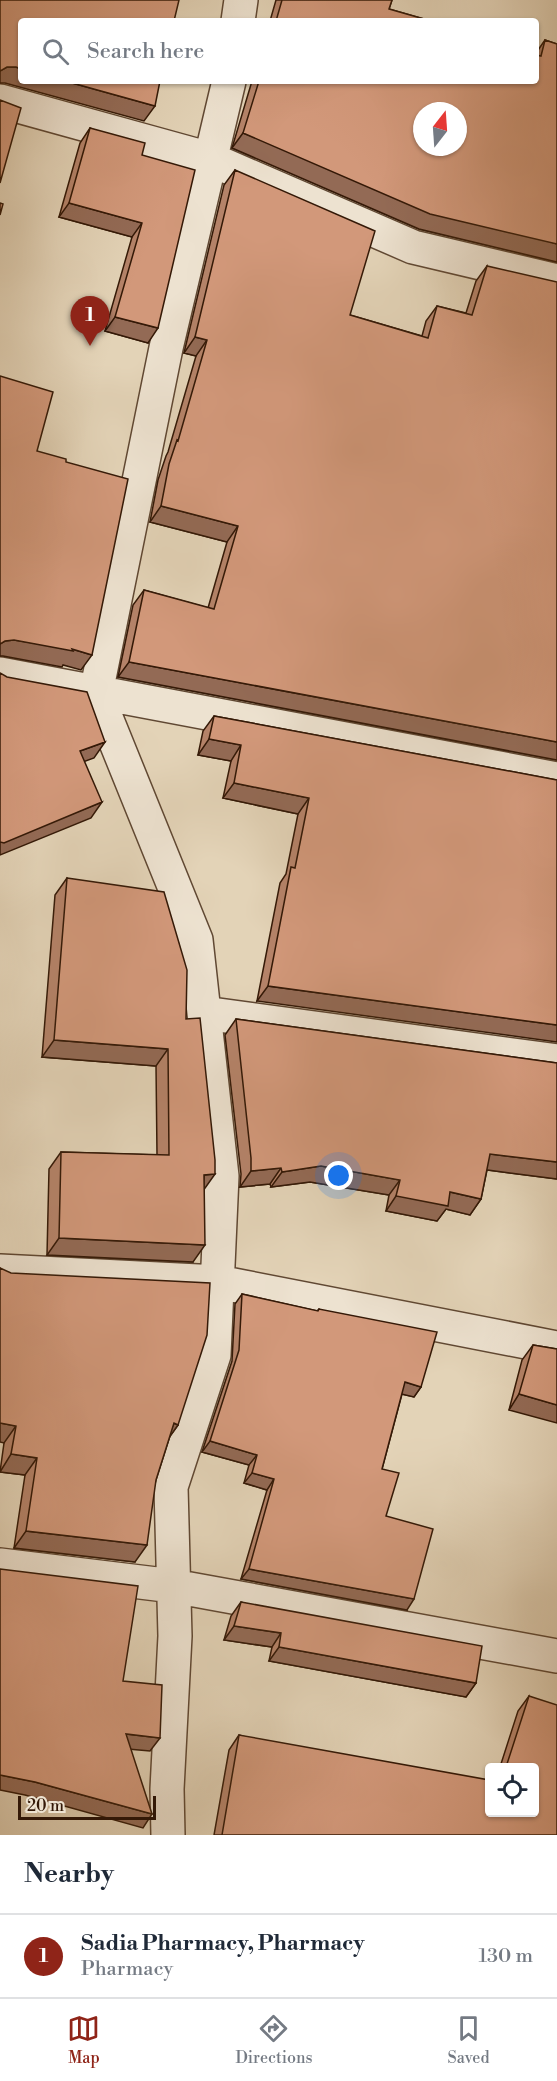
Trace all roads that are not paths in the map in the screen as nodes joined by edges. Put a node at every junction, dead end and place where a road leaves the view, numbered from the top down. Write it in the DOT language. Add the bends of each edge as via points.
graph roads {
  1 [pos="241,0"];
  2 [pos="238,18"];
  3 [pos="228,84"];
  4 [pos="0,101"];
  5 [pos="210,159"];
  6 [pos="557,281"];
  7 [pos="0,674"];
  8 [pos="96,693"];
  9 [pos="557,779"];
  10 [pos="204,1012"];
  11 [pos="557,1061"];
  12 [pos="0,1271"];
  13 [pos="218,1282"];
  14 [pos="557,1348"];
  15 [pos="0,1565"];
  16 [pos="173,1586"];
  17 [pos="557,1656"];
  18 [pos="168,1835"];
  1 -- 2 [label="street"];
  3 -- 5 [label="street"];
  4 -- 5 [label="street"];
  5 -- 6 [label="street" via="412,247"];
  5 -- 8 [label="street" via="166,348"];
  7 -- 8 [label="street"];
  8 -- 9 [label="street"];
  8 -- 10 [label="street" via="196,940"];
  10 -- 11 [label="street"];
  10 -- 13 [label="street" via="222,1176"];
  12 -- 13 [label="street"];
  13 -- 14 [label="street"];
  13 -- 16 [label="street" via="214,1355 171,1487"];
  15 -- 16 [label="street"];
  16 -- 17 [label="street"];
  16 -- 18 [label="street" via="175,1636"];
}
